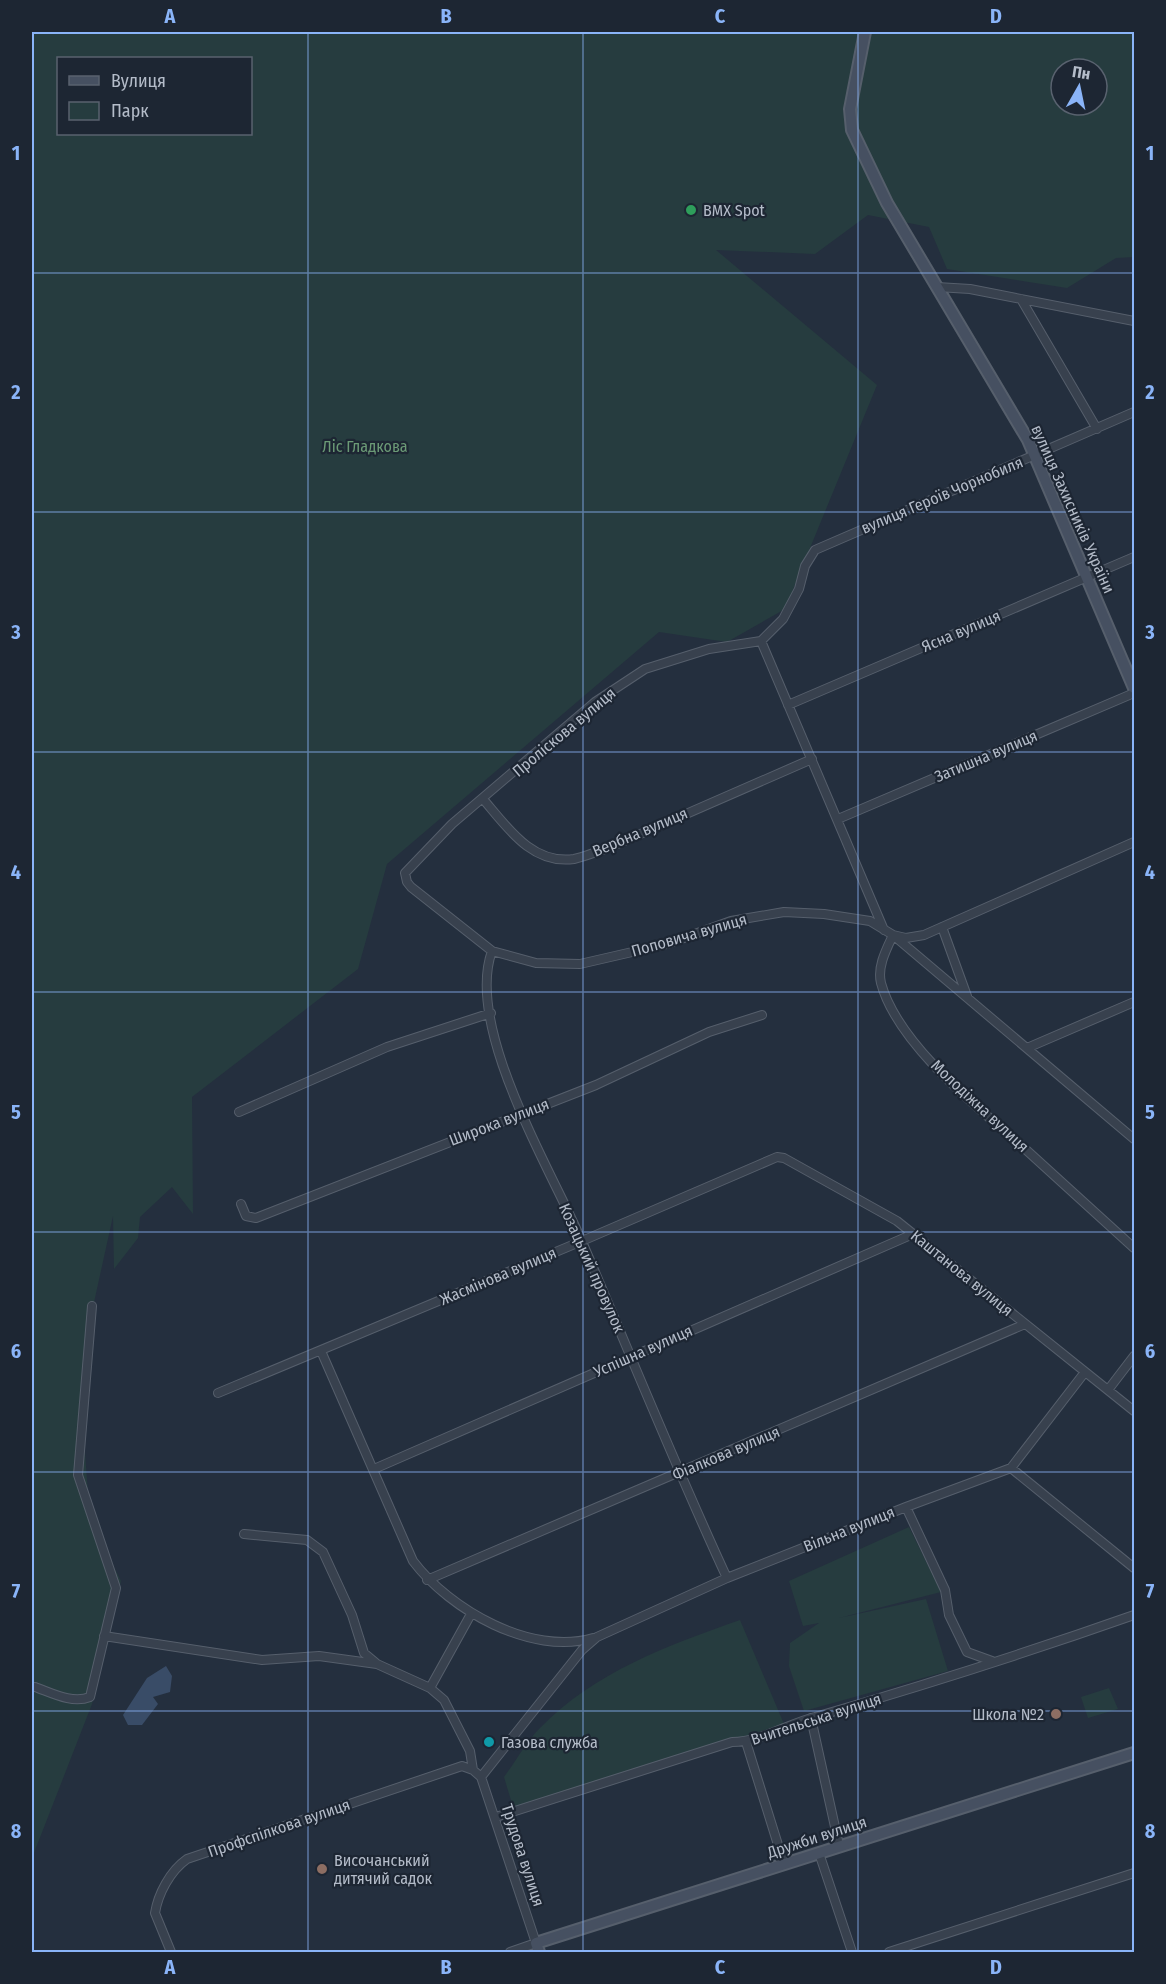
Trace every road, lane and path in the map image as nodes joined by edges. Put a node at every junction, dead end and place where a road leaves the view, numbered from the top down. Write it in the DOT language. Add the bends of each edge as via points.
graph roads {
  1 [pos="865,32"];
  2 [pos="937,287"];
  3 [pos="1021,299"];
  4 [pos="1134,321"];
  5 [pos="1134,412"];
  6 [pos="1097,429"];
  7 [pos="1035,455"];
  8 [pos="1134,557"];
  9 [pos="1087,577"];
  10 [pos="761,641"];
  11 [pos="1134,688"];
  12 [pos="1134,693"];
  13 [pos="788,705"];
  14 [pos="812,759"];
  15 [pos="483,799"];
  16 [pos="838,819"];
  17 [pos="1134,842"];
  18 [pos="407,882"];
  19 [pos="942,927"];
  20 [pos="884,930"];
  21 [pos="893,935"];
  22 [pos="492,951"];
  23 [pos="968,999"];
  24 [pos="1134,1002"];
  25 [pos="491,1013"];
  26 [pos="762,1015"];
  27 [pos="1027,1048"];
  28 [pos="239,1112"];
  29 [pos="519,1113"];
  30 [pos="1134,1139"];
  31 [pos="777,1156"];
  32 [pos="241,1204"];
  33 [pos="913,1234"];
  34 [pos="582,1241"];
  35 [pos="1134,1248"];
  36 [pos="92,1306"];
  37 [pos="1025,1324"];
  38 [pos="321,1351"];
  39 [pos="630,1356"];
  40 [pos="1134,1356"];
  41 [pos="1085,1372"];
  42 [pos="1108,1390"];
  43 [pos="219,1393"];
  44 [pos="1134,1411"];
  45 [pos="1011,1468"];
  46 [pos="374,1469"];
  47 [pos="679,1474"];
  48 [pos="906,1507"];
  49 [pos="244,1534"];
  50 [pos="1134,1568"];
  51 [pos="727,1578"];
  52 [pos="427,1580"];
  53 [pos="471,1614"];
  54 [pos="1134,1615"];
  55 [pos="104,1635"];
  56 [pos="597,1637"];
  57 [pos="992,1661"];
  58 [pos="377,1664"];
  59 [pos="35,1687"];
  60 [pos="430,1688"];
  61 [pos="811,1718"];
  62 [pos="746,1742"];
  63 [pos="1134,1753"];
  64 [pos="472,1770"];
  65 [pos="481,1777"];
  66 [pos="496,1817"];
  67 [pos="839,1845"];
  68 [pos="819,1853"];
  69 [pos="784,1864"];
  70 [pos="1134,1873"];
  71 [pos="538,1948"];
  72 [pos="171,1953"];
  73 [pos="510,1953"];
  74 [pos="852,1953"];
  75 [pos="889,1953"];
  1 -- 2 [label="street, вулиця Захисників України" via="850,109 852,130 887,203"];
  2 -- 3 [label="street"];
  2 -- 7 [label="street, вулиця Захисників України"];
  3 -- 4 [label="street"];
  3 -- 6 [label="street"];
  5 -- 6 [label="street, вулиця Героїв Чорнобиля"];
  6 -- 7 [label="street, вулиця Героїв Чорнобиля"];
  7 -- 9 [label="street, вулиця Захисників України"];
  7 -- 10 [label="street, вулиця Героїв Чорнобиля" via="815,550 783,619"];
  8 -- 9 [label="street, Ясна вулиця"];
  9 -- 11 [label="street, вулиця Захисників України"];
  9 -- 13 [label="street, Ясна вулиця"];
  10 -- 13 [label="street"];
  10 -- 15 [label="street, Проліскова вулиця" via="710,649 645,669 595,702"];
  12 -- 16 [label="street, Затишна вулиця"];
  13 -- 14 [label="street"];
  14 -- 15 [label="street, Вербна вулиця" via="606,849 573,859 531,851"];
  14 -- 16 [label="street"];
  15 -- 18 [label="street, Проліскова вулиця" via="410,865 405,873"];
  16 -- 20 [label="street"];
  17 -- 19 [label="street"];
  18 -- 22 [label="street, Поповича вулиця"];
  19 -- 21 [label="street" via="906,938"];
  19 -- 23 [label="street"];
  20 -- 21 [label="street, Поповича вулиця"];
  20 -- 22 [label="street, Поповича вулиця" via="870,921 784,912 730,921 667,944 580,964 536,963"];
  21 -- 23 [label="street, Поповича вулиця"];
  21 -- 35 [label="street, Молодіжна вулиця" via="882,960 880,981 910,1036 946,1079"];
  22 -- 25 [label="street, Козацький провулок" via="485,980"];
  23 -- 27 [label="street, Поповича вулиця"];
  24 -- 27 [label="street"];
  25 -- 28 [label="street" via="387,1047"];
  25 -- 29 [label="street, Козацький провулок"];
  26 -- 29 [label="street, Широка вулиця" via="709,1032 596,1085"];
  27 -- 30 [label="street, Поповича вулиця"];
  29 -- 32 [label="street, Широка вулиця" via="256,1218 246,1216"];
  29 -- 34 [label="street, Козацький провулок"];
  31 -- 33 [label="street, Каштанова вулиця" via="897,1221"];
  31 -- 34 [label="street, Жасмінова вулиця"];
  33 -- 37 [label="street, Каштанова вулиця"];
  33 -- 39 [label="street, Успішна вулиця"];
  34 -- 38 [label="street, Жасмінова вулиця"];
  34 -- 39 [label="street, Козацький провулок"];
  36 -- 55 [label="street" via="78,1475 116,1588"];
  37 -- 41 [label="street, Каштанова вулиця"];
  37 -- 47 [label="street, Фіалкова вулиця"];
  38 -- 43 [label="street, Жасмінова вулиця"];
  38 -- 46 [label="street"];
  39 -- 46 [label="street, Успішна вулиця"];
  39 -- 47 [label="street, Козацький провулок"];
  40 -- 42 [label="street"];
  41 -- 42 [label="street, Каштанова вулиця"];
  41 -- 45 [label="street"];
  42 -- 44 [label="street, Каштанова вулиця"];
  45 -- 48 [label="street, Вільна вулиця"];
  45 -- 50 [label="street"];
  46 -- 52 [label="street" via="413,1561"];
  47 -- 51 [label="street, Козацький провулок"];
  47 -- 52 [label="street, Фіалкова вулиця"];
  48 -- 51 [label="street, Вільна вулиця"];
  48 -- 57 [label="street" via="945,1590 949,1615 967,1652"];
  49 -- 58 [label="street" via="306,1540 323,1552 364,1653"];
  51 -- 56 [label="street, Вільна вулиця"];
  52 -- 53 [label="street"];
  53 -- 56 [label="street" via="536,1640 572,1644"];
  53 -- 60 [label="street"];
  54 -- 57 [label="street, Вчительська вулиця"];
  55 -- 58 [label="street" via="262,1660 319,1656"];
  55 -- 59 [label="street" via="90,1697 65,1698"];
  56 -- 65 [label="street, Вільна вулиця" via="582,1650"];
  57 -- 61 [label="street, Вчительська вулиця"];
  58 -- 60 [label="street"];
  60 -- 64 [label="street" via="444,1700 470,1751"];
  61 -- 62 [label="street, Вчительська вулиця"];
  61 -- 67 [label="street"];
  62 -- 66 [label="street, Вчительська вулиця" via="732,1742"];
  62 -- 69 [label="street"];
  63 -- 67 [label="street, Дружби вулиця"];
  64 -- 65 [label="street"];
  64 -- 72 [label="street, Профспілкова вулиця" via="462,1766 447,1770 187,1859 167,1882 155,1913"];
  65 -- 66 [label="street, Трудова вулиця"];
  66 -- 71 [label="street, Трудова вулиця"];
  67 -- 68 [label="street, Дружби вулиця"];
  68 -- 69 [label="street, Дружби вулиця"];
  68 -- 74 [label="street"];
  69 -- 71 [label="street, Дружби вулиця"];
  70 -- 75 [label="street"];
  71 -- 73 [label="street, Дружби вулиця"];
}
